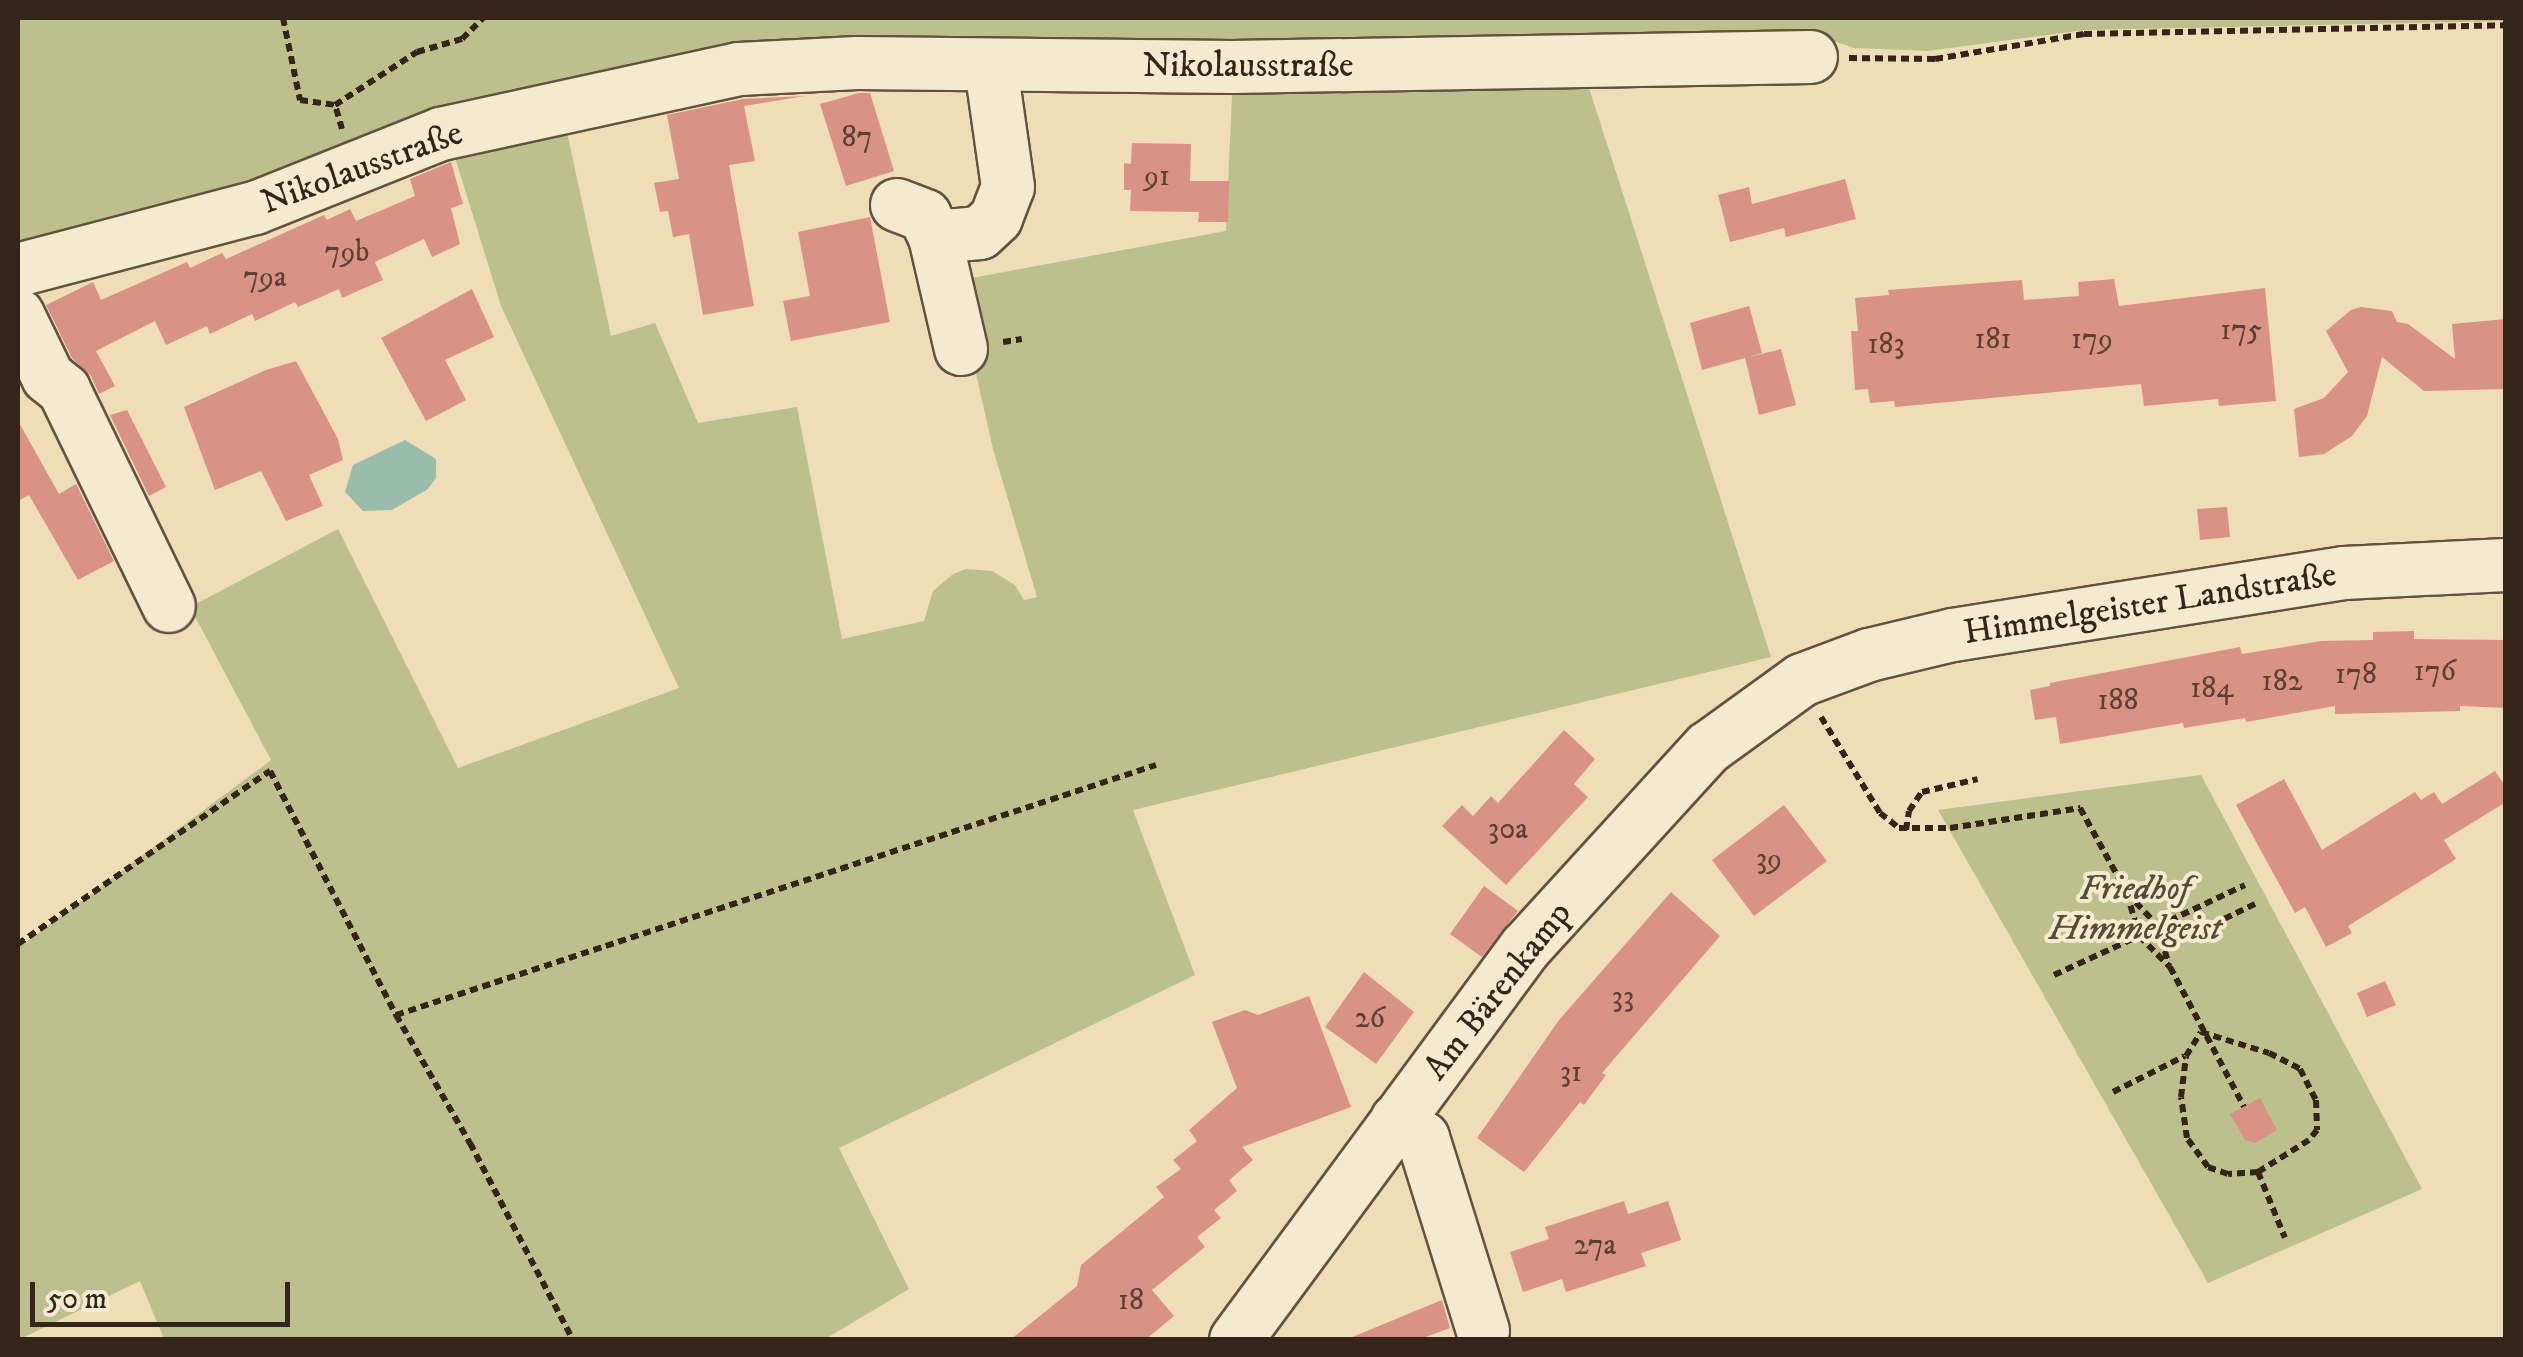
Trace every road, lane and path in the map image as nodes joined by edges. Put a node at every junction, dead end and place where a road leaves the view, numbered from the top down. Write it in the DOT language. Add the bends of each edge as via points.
graph roads {
  1 [pos="283,18"];
  2 [pos="483,18"];
  3 [pos="2506,25"];
  4 [pos="1810,57"];
  5 [pos="991,67"];
  6 [pos="335,106"];
  7 [pos="344,134"];
  8 [pos="18,270"];
  9 [pos="18,315"];
  10 [pos="961,350"];
  11 [pos="2506,565"];
  12 [pos="169,606"];
  13 [pos="1802,680"];
  14 [pos="1156,766"];
  15 [pos="1978,778"];
  16 [pos="1906,830"];
  17 [pos="2245,885"];
  18 [pos="2127,892"];
  19 [pos="2255,904"];
  20 [pos="2158,926"];
  21 [pos="2139,936"];
  22 [pos="18,944"];
  23 [pos="2166,947"];
  24 [pos="2170,967"];
  25 [pos="2054,975"];
  26 [pos="396,1016"];
  27 [pos="2201,1032"];
  28 [pos="2186,1056"];
  29 [pos="2114,1092"];
  30 [pos="2244,1107"];
  31 [pos="1397,1120"];
  32 [pos="2258,1172"];
  33 [pos="2285,1238"];
  34 [pos="1483,1330"];
  35 [pos="573,1340"];
  36 [pos="1236,1340"];
  1 -- 6 [label="path" via="300,100"];
  2 -- 6 [label="path" via="462,39 417,52"];
  3 -- 4 [label="path" via="2084,34 1935,59"];
  4 -- 5 [label="street, Nikolausstraße"];
  5 -- 8 [label="street, Nikolausstraße" via="739,68 649,86 441,134 255,208"];
  5 -- 10 [label="street" via="1008,187 996,218 980,232 916,221"];
  6 -- 7 [label="path"];
  9 -- 12 [label="street" via="48,377 64,390"];
  11 -- 13 [label="street, Himmelgeister Landstraße" via="2344,573 1992,628 1869,655"];
  13 -- 16 [label="path" via="1880,813"];
  13 -- 31 [label="street, Am Bärenkamp" via="1708,748 1526,947"];
  14 -- 26 [label="path"];
  15 -- 16 [label="path" via="1922,792"];
  16 -- 18 [label="path" via="2080,808"];
  17 -- 20 [label="path"];
  18 -- 20 [label="path"];
  18 -- 21 [label="path"];
  19 -- 23 [label="path"];
  20 -- 23 [label="path"];
  21 -- 24 [label="path"];
  21 -- 25 [label="path"];
  22 -- 26 [label="path" via="270,771"];
  23 -- 24 [label="path"];
  24 -- 27 [label="path"];
  26 -- 35 [label="path"];
  27 -- 28 [label="path"];
  27 -- 30 [label="path"];
  27 -- 32 [label="path" via="2292,1063 2316,1100 2317,1130"];
  28 -- 29 [label="path"];
  28 -- 32 [label="path" via="2181,1097 2187,1138 2217,1171"];
  31 -- 34 [label="street" via="1423,1138"];
  31 -- 36 [label="street, Am Bärenkamp"];
  32 -- 33 [label="path"];
}
